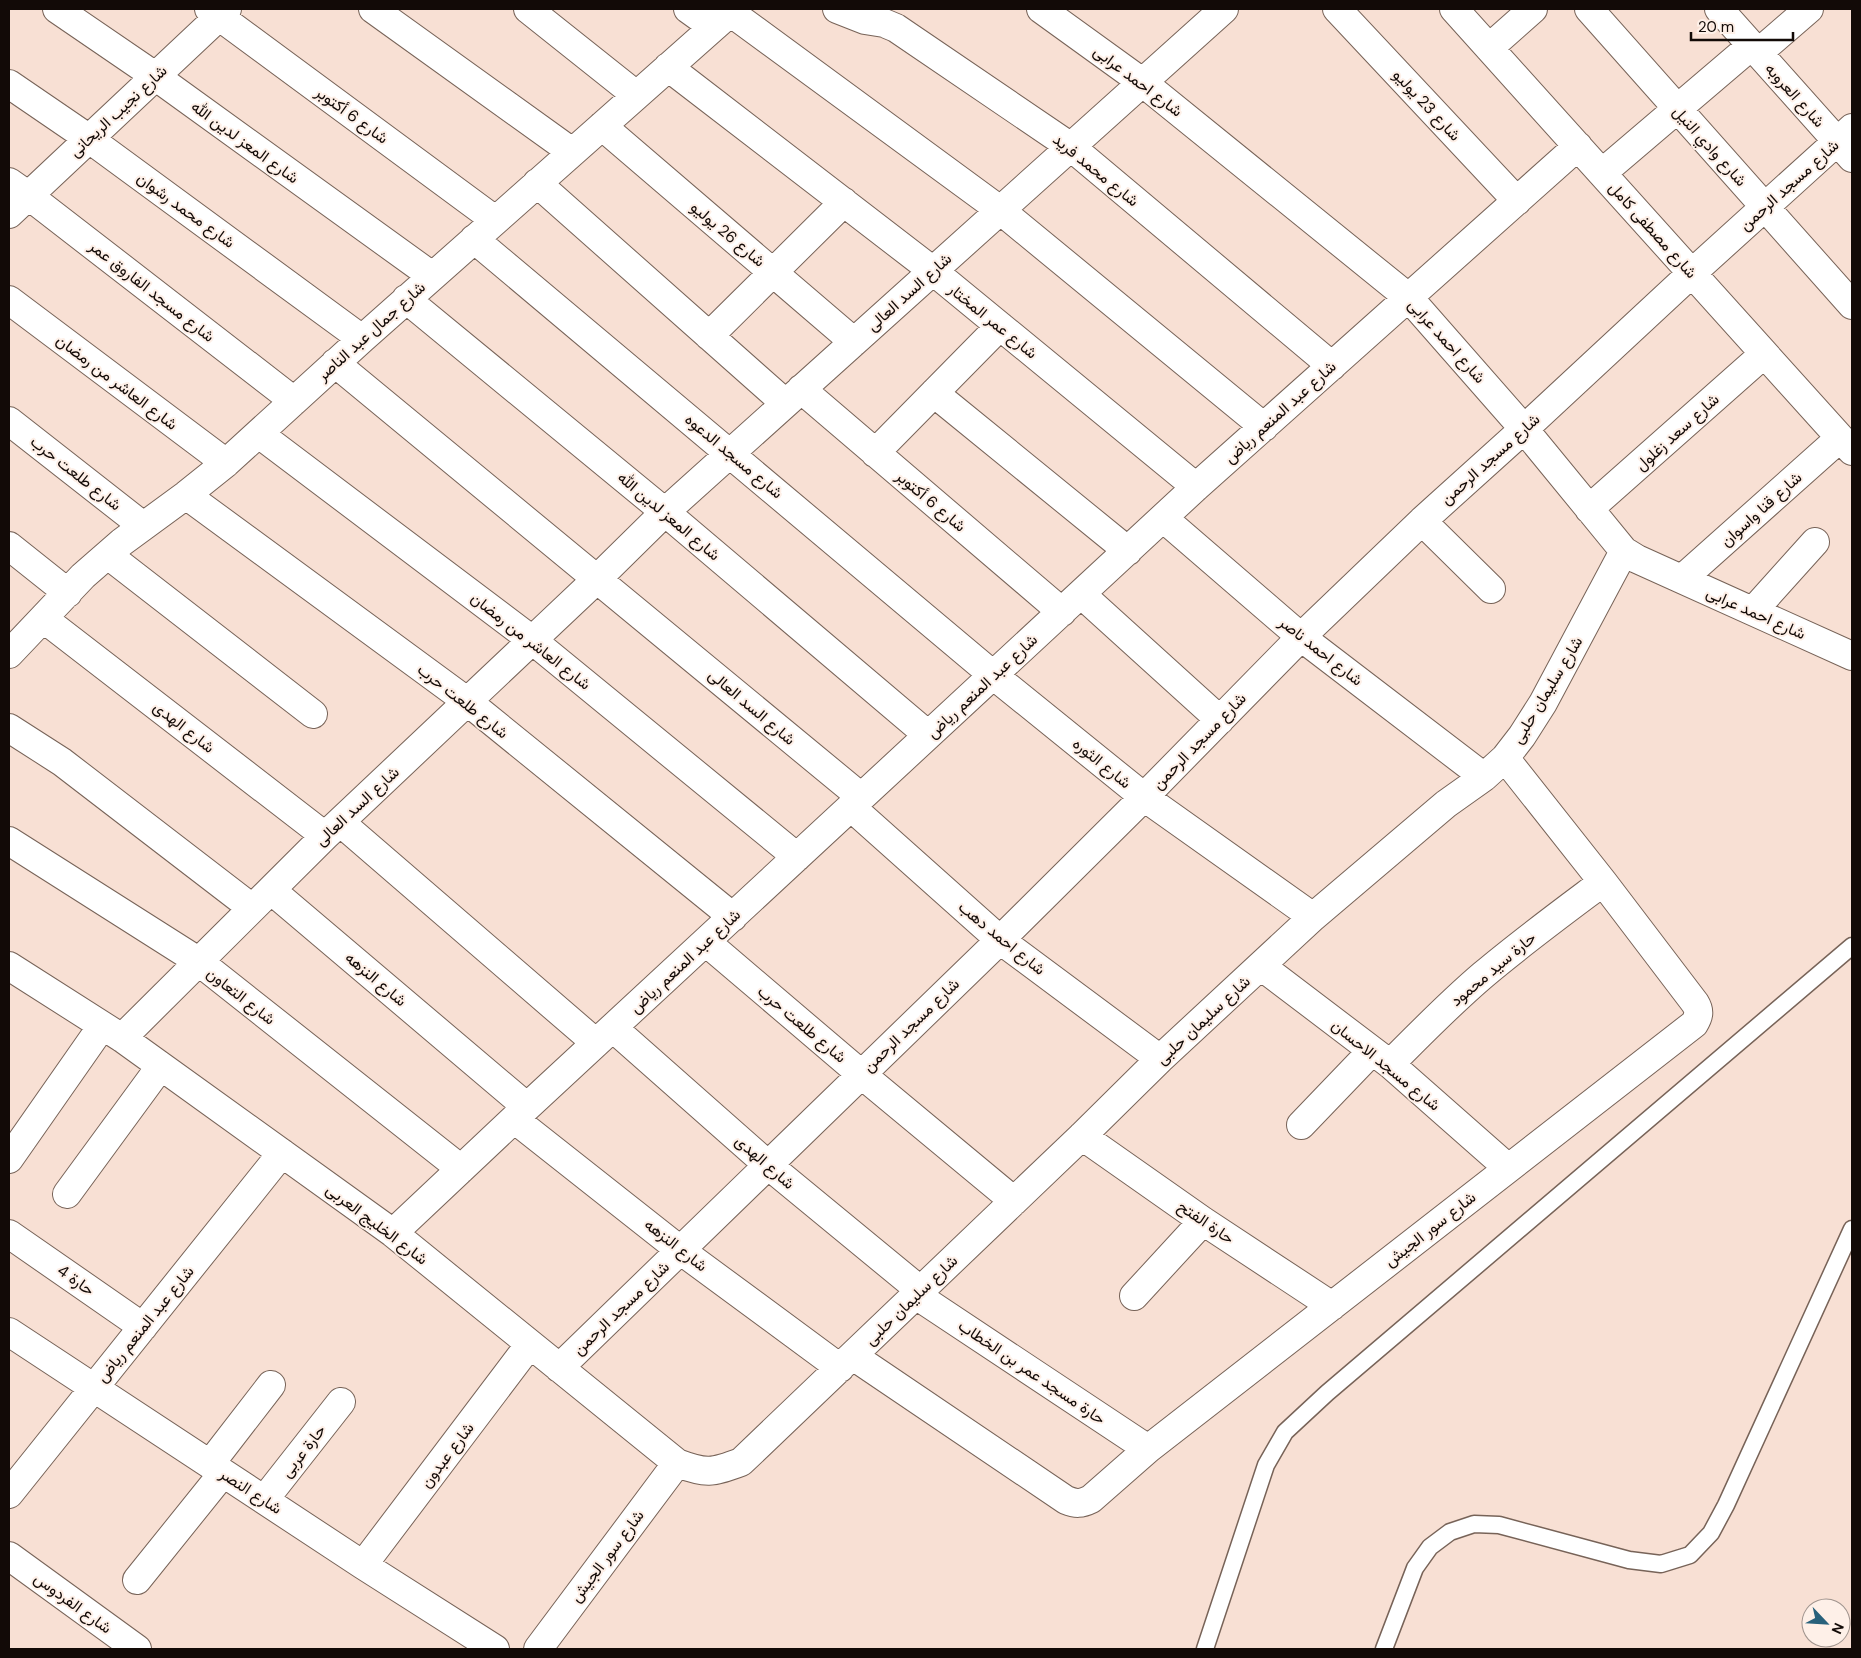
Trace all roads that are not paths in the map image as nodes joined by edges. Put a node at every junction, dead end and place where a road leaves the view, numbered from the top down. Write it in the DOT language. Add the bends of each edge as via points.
graph roads {
  1 [pos="57,9"];
  2 [pos="373,9"];
  3 [pos="528,9"];
  4 [pos="688,9"];
  5 [pos="837,9"];
  6 [pos="1041,9"];
  7 [pos="1337,9"];
  8 [pos="1454,9"];
  9 [pos="1534,9"];
  10 [pos="1589,9"];
  11 [pos="1719,9"];
  12 [pos="1809,9"];
  13 [pos="218,11"];
  14 [pos="1207,14"];
  15 [pos="726,16"];
  16 [pos="1490,48"];
  17 [pos="1755,50"];
  18 [pos="668,67"];
  19 [pos="155,76"];
  20 [pos="1142,82"];
  21 [pos="9,84"];
  22 [pos="636,95"];
  23 [pos="1676,109"];
  24 [pos="602,126"];
  25 [pos="88,138"];
  26 [pos="1847,142"];
  27 [pos="1578,146"];
  28 [pos="1071,147"];
  29 [pos="572,152"];
  30 [pos="1602,173"];
  31 [pos="536,183"];
  32 [pos="19,189"];
  33 [pos="1517,201"];
  34 [pos="844,202"];
  35 [pos="1764,207"];
  36 [pos="1000,210"];
  37 [pos="9,214"];
  38 [pos="495,220"];
  39 [pos="474,239"];
  40 [pos="932,271"];
  41 [pos="773,272"];
  42 [pos="1692,273"];
  43 [pos="432,276"];
  44 [pos="1409,298"];
  45 [pos="406,299"];
  46 [pos="9,300"];
  47 [pos="1852,305"];
  48 [pos="1000,326"];
  49 [pos="709,336"];
  50 [pos="362,339"];
  51 [pos="854,342"];
  52 [pos="1764,354"];
  53 [pos="335,363"];
  54 [pos="1332,366"];
  55 [pos="934,393"];
  56 [pos="793,396"];
  57 [pos="294,401"];
  58 [pos="9,421"];
  59 [pos="1264,427"];
  60 [pos="1524,429"];
  61 [pos="259,434"];
  62 [pos="1846,445"];
  63 [pos="730,453"];
  64 [pos="875,453"];
  65 [pos="226,463"];
  66 [pos="1196,487"];
  67 [pos="186,496"];
  68 [pos="1589,509"];
  69 [pos="665,512"];
  70 [pos="1163,518"];
  71 [pos="1422,521"];
  72 [pos="143,526"];
  73 [pos="1815,542"];
  74 [pos="9,546"];
  75 [pos="1128,551"];
  76 [pos="1624,551"];
  77 [pos="108,555"];
  78 [pos="597,579"];
  79 [pos="1682,579"];
  80 [pos="1491,589"];
  81 [pos="68,593"];
  82 [pos="1081,594"];
  83 [pos="1753,611"];
  84 [pos="1062,612"];
  85 [pos="44,618"];
  86 [pos="1301,637"];
  87 [pos="532,640"];
  88 [pos="12,645"];
  89 [pos="1852,656"];
  90 [pos="994,675"];
  91 [pos="468,702"];
  92 [pos="313,714"];
  93 [pos="1220,720"];
  94 [pos="9,728"];
  95 [pos="928,735"];
  96 [pos="1505,758"];
  97 [pos="1484,777"];
  98 [pos="1144,797"];
  99 [pos="856,802"];
  100 [pos="332,829"];
  101 [pos="9,841"];
  102 [pos="797,857"];
  103 [pos="1603,882"];
  104 [pos="261,899"];
  105 [pos="732,917"];
  106 [pos="1313,917"];
  107 [pos="1000,940"];
  108 [pos="706,942"];
  109 [pos="1852,946"];
  110 [pos="198,961"];
  111 [pos="9,966"];
  112 [pos="1261,966"];
  113 [pos="112,1032"];
  114 [pos="604,1035"];
  115 [pos="1381,1058"];
  116 [pos="1160,1059"];
  117 [pos="160,1066"];
  118 [pos="861,1074"];
  119 [pos="521,1113"];
  120 [pos="1301,1126"];
  121 [pos="1082,1136"];
  122 [pos="282,1154"];
  123 [pos="9,1159"];
  124 [pos="768,1165"];
  125 [pos="1508,1168"];
  126 [pos="461,1169"];
  127 [pos="67,1194"];
  128 [pos="1014,1201"];
  129 [pos="1203,1221"];
  130 [pos="1852,1229"];
  131 [pos="393,1233"];
  132 [pos="9,1234"];
  133 [pos="680,1250"];
  134 [pos="919,1293"];
  135 [pos="1134,1296"];
  136 [pos="1332,1306"];
  137 [pos="143,1327"];
  138 [pos="9,1332"];
  139 [pos="530,1344"];
  140 [pos="846,1362"];
  141 [pos="559,1368"];
  142 [pos="271,1385"];
  143 [pos="94,1388"];
  144 [pos="341,1402"];
  145 [pos="1148,1449"];
  146 [pos="741,1462"];
  147 [pos="677,1463"];
  148 [pos="216,1468"];
  149 [pos="9,1494"];
  150 [pos="264,1500"];
  151 [pos="9,1556"];
  152 [pos="363,1565"];
  153 [pos="137,1580"];
  154 [pos="137,1649"];
  155 [pos="495,1649"];
  156 [pos="538,1649"];
  157 [pos="1205,1649"];
  158 [pos="1384,1649"];
  1 -- 19 [label="street, شارع المعز لدين الله"];
  2 -- 29 [label="street"];
  3 -- 22 [label="street"];
  4 -- 15 [label="street"];
  5 -- 28 [label="street, شارع محمد فريد" via="896,28"];
  6 -- 20 [label="street, شارع احمد عرابى"];
  7 -- 33 [label="street, شارع 23 يوليو"];
  8 -- 16 [label="street, شارع مصطفى كامل"];
  9 -- 16 [label="street"];
  10 -- 23 [label="street, شارع وادي النيل"];
  11 -- 17 [label="street, شارع العروبه"];
  12 -- 17 [label="street"];
  13 -- 19 [label="street, شارع نجيب الريحانى"];
  13 -- 38 [label="street, شارع 6 أكتوبر"];
  14 -- 20 [label="street, شارع السد العالى"];
  15 -- 18 [label="street, شارع جمال عبد الناصر"];
  15 -- 36 [label="street"];
  16 -- 27 [label="street, شارع مصطفى كامل"];
  17 -- 23 [label="street"];
  17 -- 26 [label="street, شارع العروبه"];
  18 -- 22 [label="street, شارع جمال عبد الناصر"];
  18 -- 34 [label="street, شارع عمر المختار"];
  19 -- 25 [label="street, شارع نجيب الريحانى"];
  19 -- 43 [label="street, شارع المعز لدين الله"];
  20 -- 28 [label="street, شارع السد العالى"];
  20 -- 44 [label="street, شارع احمد عرابى"];
  21 -- 25 [label="street, شارع محمد رشوان"];
  22 -- 24 [label="street, شارع جمال عبد الناصر"];
  23 -- 30 [label="street"];
  23 -- 35 [label="street, شارع وادي النيل"];
  24 -- 29 [label="street, شارع جمال عبد الناصر"];
  24 -- 41 [label="street, شارع 26 يوليو"];
  25 -- 32 [label="street, شارع نجيب الريحانى"];
  25 -- 50 [label="street, شارع محمد رشوان"];
  26 -- 35 [label="street, شارع مسجد الرحمن"];
  27 -- 30 [label="street, شارع مصطفى كامل"];
  27 -- 33 [label="street, شارع عبد المنعم رياض"];
  28 -- 36 [label="street, شارع السد العالى"];
  28 -- 54 [label="street, شارع محمد فريد"];
  29 -- 31 [label="street, شارع جمال عبد الناصر"];
  30 -- 42 [label="street, شارع مصطفى كامل"];
  31 -- 38 [label="street, شارع جمال عبد الناصر"];
  31 -- 49 [label="street, شارع 6 أكتوبر"];
  32 -- 37 [label="street, شارع نجيب الريحانى"];
  32 -- 57 [label="street, شارع مسجد الفاروق عمر"];
  33 -- 44 [label="street, شارع عبد المنعم رياض"];
  34 -- 40 [label="street, شارع عمر المختار"];
  34 -- 41 [label="street"];
  35 -- 42 [label="street, شارع مسجد الرحمن"];
  35 -- 47 [label="street, شارع وادي النيل"];
  36 -- 40 [label="street, شارع السد العالى"];
  36 -- 59 [label="street"];
  38 -- 39 [label="street, شارع جمال عبد الناصر"];
  39 -- 43 [label="street, شارع جمال عبد الناصر"];
  39 -- 63 [label="street, شارع مسجد الدعوه"];
  40 -- 48 [label="street, شارع عمر المختار"];
  40 -- 51 [label="street, شارع السد العالى"];
  41 -- 49 [label="street"];
  41 -- 51 [label="street, شارع 26 يوليو"];
  42 -- 52 [label="street, شارع مصطفى كامل"];
  42 -- 60 [label="street, شارع مسجد الرحمن"];
  43 -- 45 [label="street, شارع جمال عبد الناصر"];
  44 -- 54 [label="street, شارع عبد المنعم رياض"];
  44 -- 60 [label="street, شارع احمد عرابى"];
  45 -- 50 [label="street, شارع جمال عبد الناصر"];
  45 -- 69 [label="street, شارع المعز لدين الله"];
  46 -- 65 [label="street, شارع العاشر من رمضان"];
  48 -- 55 [label="street"];
  48 -- 66 [label="street, شارع عمر المختار"];
  49 -- 56 [label="street, شارع 6 أكتوبر"];
  50 -- 53 [label="street, شارع جمال عبد الناصر"];
  51 -- 56 [label="street, شارع السد العالى"];
  52 -- 62 [label="street, شارع مصطفى كامل"];
  52 -- 68 [label="street, شارع سعد زغلول"];
  53 -- 57 [label="street, شارع جمال عبد الناصر"];
  53 -- 78 [label="street, شارع السد العالى"];
  54 -- 59 [label="street, شارع عبد المنعم رياض"];
  55 -- 64 [label="street"];
  55 -- 75 [label="street"];
  56 -- 63 [label="street, شارع السد العالى"];
  56 -- 64 [label="street, شارع 6 أكتوبر"];
  57 -- 61 [label="street, شارع جمال عبد الناصر"];
  58 -- 72 [label="street, شارع طلعت حرب"];
  59 -- 66 [label="street, شارع عبد المنعم رياض"];
  60 -- 68 [label="street, شارع احمد عرابى"];
  60 -- 71 [label="street, شارع مسجد الرحمن"];
  61 -- 65 [label="street, شارع جمال عبد الناصر"];
  61 -- 87 [label="street, شارع العاشر من رمضان"];
  62 -- 79 [label="street, شارع قنا واسوان"];
  63 -- 69 [label="street, شارع السد العالى"];
  63 -- 90 [label="street, شارع مسجد الدعوه"];
  64 -- 84 [label="street, شارع 6 أكتوبر"];
  65 -- 67 [label="street, شارع جمال عبد الناصر"];
  66 -- 70 [label="street, شارع عبد المنعم رياض"];
  67 -- 72 [label="street, شارع جمال عبد الناصر"];
  67 -- 91 [label="street, شارع طلعت حرب"];
  68 -- 76 [label="street, شارع احمد عرابى"];
  69 -- 78 [label="street, شارع السد العالى"];
  69 -- 95 [label="street, شارع المعز لدين الله"];
  70 -- 75 [label="street, شارع عبد المنعم رياض"];
  70 -- 86 [label="street, شارع احمد ناصر"];
  71 -- 80 [label="street"];
  71 -- 86 [label="street, شارع مسجد الرحمن"];
  72 -- 77 [label="street, شارع جمال عبد الناصر"];
  73 -- 83 [label="street"];
  74 -- 81 [label="street"];
  75 -- 82 [label="street, شارع عبد المنعم رياض"];
  76 -- 79 [label="street, شارع احمد عرابى"];
  76 -- 96 [label="street, شارع سليمان حلبى" via="1543,703"];
  77 -- 81 [label="street, شارع جمال عبد الناصر"];
  77 -- 92 [label="street"];
  78 -- 87 [label="street, شارع السد العالى"];
  78 -- 99 [label="street, شارع السد العالى"];
  79 -- 83 [label="street, شارع احمد عرابى"];
  81 -- 85 [label="street, شارع جمال عبد الناصر"];
  82 -- 84 [label="street, شارع عبد المنعم رياض"];
  82 -- 93 [label="street"];
  83 -- 89 [label="street, شارع احمد عرابى"];
  84 -- 90 [label="street, شارع عبد المنعم رياض"];
  85 -- 88 [label="street, شارع جمال عبد الناصر"];
  85 -- 100 [label="street, شارع الهدى"];
  86 -- 93 [label="street, شارع مسجد الرحمن"];
  86 -- 97 [label="street, شارع احمد ناصر"];
  87 -- 91 [label="street, شارع السد العالى"];
  87 -- 102 [label="street, شارع العاشر من رمضان"];
  90 -- 95 [label="street, شارع عبد المنعم رياض"];
  90 -- 98 [label="street, شارع الثوره"];
  91 -- 100 [label="street, شارع السد العالى"];
  91 -- 105 [label="street, شارع طلعت حرب"];
  93 -- 98 [label="street, شارع مسجد الرحمن"];
  94 -- 104 [label="street, شارع النزهه"];
  95 -- 99 [label="street, شارع عبد المنعم رياض"];
  96 -- 97 [label="street, شارع سليمان حلبى"];
  96 -- 103 [label="street"];
  97 -- 106 [label="street, شارع سليمان حلبى" via="1446,804"];
  98 -- 106 [label="street, شارع الثوره"];
  98 -- 107 [label="street, شارع مسجد الرحمن"];
  99 -- 102 [label="street, شارع عبد المنعم رياض"];
  99 -- 107 [label="street, شارع احمد دهب"];
  100 -- 104 [label="street, شارع السد العالى"];
  100 -- 114 [label="street, شارع الهدى"];
  101 -- 110 [label="street, شارع التعاون"];
  102 -- 105 [label="street, شارع عبد المنعم رياض"];
  103 -- 115 [label="street, حارة سيد محمود"];
  103 -- 125 [label="street, شارع سور الجيش" via="1695,1003 1699,1010 1698,1018"];
  104 -- 110 [label="street, شارع السد العالى"];
  104 -- 119 [label="street, شارع النزهه"];
  105 -- 108 [label="street, شارع عبد المنعم رياض"];
  106 -- 112 [label="street, شارع سليمان حلبى"];
  107 -- 116 [label="street, شارع احمد دهب"];
  107 -- 118 [label="street, شارع مسجد الرحمن"];
  108 -- 114 [label="street, شارع عبد المنعم رياض"];
  108 -- 118 [label="street, شارع طلعت حرب"];
  109 -- 157 [label="lane" via="1285,1432 1266,1465"];
  110 -- 113 [label="street, شارع السد العالى"];
  110 -- 126 [label="street, شارع التعاون"];
  111 -- 113 [label="street, شارع الخليج العربى"];
  112 -- 115 [label="street, شارع مسجد الاحسان"];
  112 -- 116 [label="street, شارع سليمان حلبى"];
  113 -- 117 [label="street, شارع الخليج العربى"];
  113 -- 123 [label="street"];
  114 -- 119 [label="street, شارع عبد المنعم رياض"];
  114 -- 124 [label="street, شارع الهدى"];
  115 -- 120 [label="street, حارة سيد محمود"];
  115 -- 125 [label="street, شارع مسجد الاحسان"];
  116 -- 121 [label="street, شارع سليمان حلبى"];
  117 -- 122 [label="street, شارع الخليج العربى"];
  117 -- 127 [label="street"];
  118 -- 124 [label="street, شارع مسجد الرحمن"];
  118 -- 128 [label="street, شارع طلعت حرب"];
  119 -- 126 [label="street, شارع عبد المنعم رياض"];
  119 -- 133 [label="street, شارع النزهه"];
  121 -- 128 [label="street, شارع سليمان حلبى"];
  121 -- 129 [label="street, حارة الفتح"];
  122 -- 131 [label="street, شارع الخليج العربى"];
  122 -- 137 [label="street, شارع عبد المنعم رياض"];
  124 -- 133 [label="street, شارع مسجد الرحمن"];
  124 -- 134 [label="street, شارع الهدى"];
  125 -- 136 [label="street, شارع سور الجيش"];
  126 -- 131 [label="street, شارع عبد المنعم رياض"];
  128 -- 134 [label="street, شارع سليمان حلبى"];
  129 -- 135 [label="street"];
  129 -- 136 [label="street, حارة الفتح"];
  130 -- 158 [label="lane" via="1726,1505 1710,1533 1690,1555 1660,1564 1637,1561 1499,1525 1474,1524 1450,1532 1430,1547 1415,1568"];
  131 -- 139 [label="street, شارع الخليج العربى"];
  132 -- 137 [label="street, حارة 4"];
  133 -- 140 [label="street, شارع النزهه"];
  133 -- 141 [label="street, شارع مسجد الرحمن"];
  134 -- 140 [label="street, شارع سليمان حلبى"];
  134 -- 145 [label="street, حارة مسجد عمر بن الخطاب"];
  136 -- 145 [label="street, شارع سور الجيش"];
  137 -- 143 [label="street, شارع عبد المنعم رياض"];
  138 -- 143 [label="street, شارع النصر"];
  139 -- 141 [label="street, شارع الخليج العربى"];
  139 -- 152 [label="street, شارع عبدون"];
  140 -- 145 [label="street, شارع النزهه" via="1074,1504 1083,1504 1091,1499"];
  140 -- 146 [label="street, شارع سليمان حلبى"];
  141 -- 147 [label="street, شارع الخليج العربى"];
  142 -- 148 [label="street"];
  143 -- 148 [label="street, شارع النصر"];
  143 -- 149 [label="street, شارع عبد المنعم رياض"];
  144 -- 150 [label="street, حارة عربى"];
  146 -- 147 [label="street, شارع الخليج العربى" via="718,1471 696,1470"];
  147 -- 156 [label="street, شارع سور الجيش"];
  148 -- 150 [label="street, شارع النصر"];
  148 -- 153 [label="street"];
  150 -- 152 [label="street, شارع النصر"];
  151 -- 154 [label="street, شارع الفردوس"];
  152 -- 155 [label="street, شارع النصر"];
}
